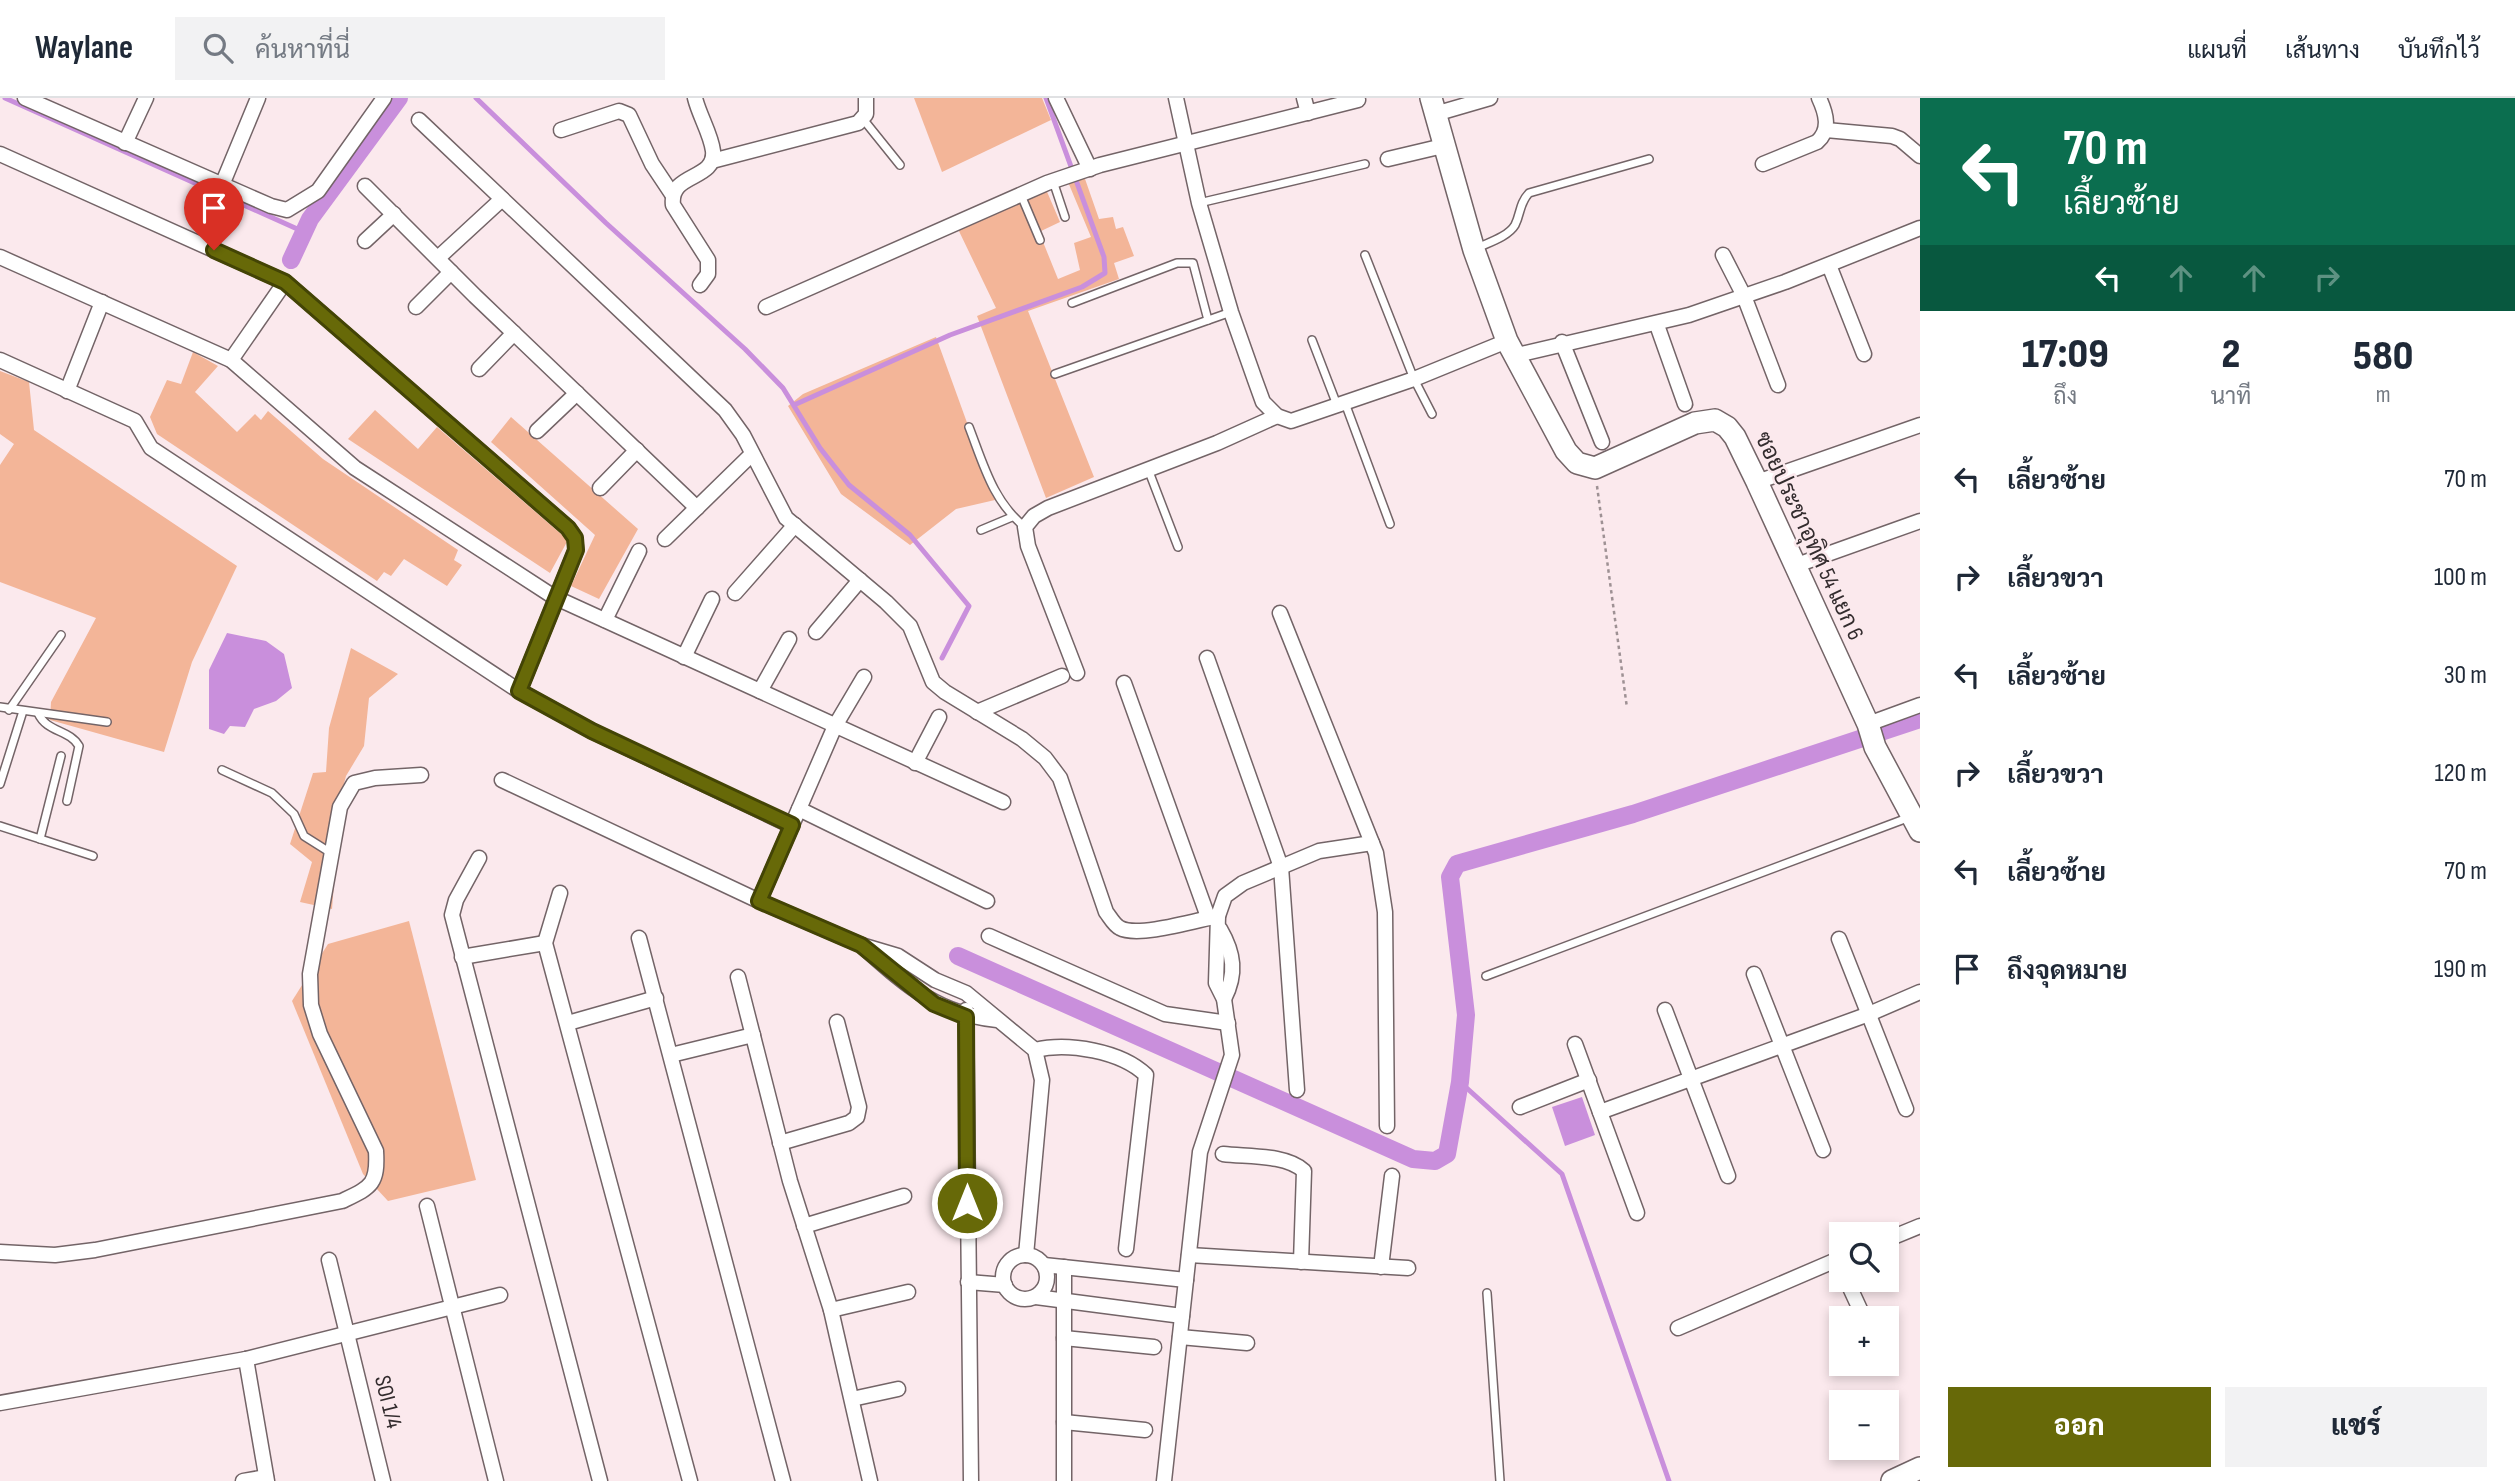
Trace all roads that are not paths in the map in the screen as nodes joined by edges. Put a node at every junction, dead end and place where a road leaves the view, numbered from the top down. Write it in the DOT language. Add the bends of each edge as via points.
graph roads {
  1 [pos="146,98"];
  2 [pos="258,98"];
  3 [pos="384,98"];
  4 [pos="695,98"];
  5 [pos="866,98"];
  6 [pos="1056,98"];
  7 [pos="1176,98"];
  8 [pos="1304,98"];
  9 [pos="1490,98"];
  10 [pos="1819,98"];
  11 [pos="31,100"];
  12 [pos="1358,100"];
  13 [pos="1433,106"];
  14 [pos="1308,113"];
  15 [pos="863,119"];
  16 [pos="419,120"];
  17 [pos="561,130"];
  18 [pos="1826,130"];
  19 [pos="125,143"];
  20 [pos="1186,143"];
  21 [pos="1443,146"];
  22 [pos="0,154"];
  23 [pos="1920,156"];
  24 [pos="1388,159"];
  25 [pos="1649,159"];
  26 [pos="712,161"];
  27 [pos="1365,164"];
  28 [pos="1763,164"];
  29 [pos="900,165"];
  30 [pos="1087,170"];
  31 [pos="1058,179"];
  32 [pos="222,185"];
  33 [pos="365,186"];
  34 [pos="672,194"];
  35 [pos="1021,194"];
  36 [pos="502,199"];
  37 [pos="1199,204"];
  38 [pos="394,214"];
  39 [pos="1065,217"];
  40 [pos="1919,231"];
  41 [pos="1040,240"];
  42 [pos="365,241"];
  43 [pos="1474,250"];
  44 [pos="1723,255"];
  45 [pos="1365,256"];
  46 [pos="0,257"];
  47 [pos="438,258"];
  48 [pos="1829,265"];
  49 [pos="451,272"];
  50 [pos="285,282"];
  51 [pos="700,285"];
  52 [pos="1744,296"];
  53 [pos="102,302"];
  54 [pos="1072,303"];
  55 [pos="416,307"];
  56 [pos="766,307"];
  57 [pos="1231,312"];
  58 [pos="1208,320"];
  59 [pos="1657,325"];
  60 [pos="514,333"];
  61 [pos="1312,340"];
  62 [pos="1562,342"];
  63 [pos="1512,348"];
  64 [pos="1864,354"];
  65 [pos="0,360"];
  66 [pos="231,360"];
  67 [pos="479,369"];
  68 [pos="1055,374"];
  69 [pos="1414,379"];
  70 [pos="1778,385"];
  71 [pos="67,391"];
  72 [pos="577,393"];
  73 [pos="1341,404"];
  74 [pos="1685,404"];
  75 [pos="1432,414"];
  76 [pos="1277,416"];
  77 [pos="1920,425"];
  78 [pos="969,427"];
  79 [pos="537,431"];
  80 [pos="1601,442"];
  81 [pos="636,450"];
  82 [pos="752,454"];
  83 [pos="1148,469"];
  84 [pos="1757,482"];
  85 [pos="600,488"];
  86 [pos="697,508"];
  87 [pos="1012,517"];
  88 [pos="1920,521"];
  89 [pos="1390,524"];
  90 [pos="795,525"];
  91 [pos="1025,527"];
  92 [pos="981,530"];
  93 [pos="665,539"];
  94 [pos="1178,547"];
  95 [pos="639,551"];
  96 [pos="1794,566"];
  97 [pos="860,580"];
  98 [pos="735,593"];
  99 [pos="554,597"];
  100 [pos="712,599"];
  101 [pos="1280,612"];
  102 [pos="605,620"];
  103 [pos="816,632"];
  104 [pos="61,635"];
  105 [pos="789,639"];
  106 [pos="684,657"];
  107 [pos="1207,657"];
  108 [pos="1077,673"];
  109 [pos="1062,676"];
  110 [pos="864,677"];
  111 [pos="1124,683"];
  112 [pos="519,691"];
  113 [pos="760,691"];
  114 [pos="1920,705"];
  115 [pos="0,707"];
  116 [pos="9,709"];
  117 [pos="23,711"];
  118 [pos="977,712"];
  119 [pos="38,713"];
  120 [pos="939,717"];
  121 [pos="107,722"];
  122 [pos="1868,724"];
  123 [pos="835,726"];
  124 [pos="61,756"];
  125 [pos="915,763"];
  126 [pos="222,770"];
  127 [pos="421,775"];
  128 [pos="502,780"];
  129 [pos="0,784"];
  130 [pos="67,801"];
  131 [pos="1003,802"];
  132 [pos="799,809"];
  133 [pos="1915,824"];
  134 [pos="792,825"];
  135 [pos="0,826"];
  136 [pos="40,839"];
  137 [pos="1372,843"];
  138 [pos="332,853"];
  139 [pos="93,856"];
  140 [pos="479,858"];
  141 [pos="1281,867"];
  142 [pos="559,893"];
  143 [pos="759,901"];
  144 [pos="987,901"];
  145 [pos="1215,921"];
  146 [pos="989,936"];
  147 [pos="639,938"];
  148 [pos="1839,939"];
  149 [pos="545,943"];
  150 [pos="861,945"];
  151 [pos="463,957"];
  152 [pos="1754,974"];
  153 [pos="738,976"];
  154 [pos="1486,976"];
  155 [pos="1920,992"];
  156 [pos="966,993"];
  157 [pos="656,998"];
  158 [pos="1665,1010"];
  159 [pos="1869,1014"];
  160 [pos="966,1017"];
  161 [pos="997,1020"];
  162 [pos="837,1022"];
  163 [pos="568,1023"];
  164 [pos="1228,1023"];
  165 [pos="753,1035"];
  166 [pos="1575,1044"];
  167 [pos="1781,1046"];
  168 [pos="1035,1050"];
  169 [pos="671,1055"];
  170 [pos="1691,1079"];
  171 [pos="1589,1080"];
  172 [pos="1297,1090"];
  173 [pos="1520,1107"];
  174 [pos="1906,1110"];
  175 [pos="1600,1112"];
  176 [pos="1387,1126"];
  177 [pos="780,1143"];
  178 [pos="1823,1150"];
  179 [pos="1223,1154"];
  180 [pos="1392,1175"];
  181 [pos="1728,1176"];
  182 [pos="904,1196"];
  183 [pos="428,1206"];
  184 [pos="1637,1213"];
  185 [pos="804,1226"];
  186 [pos="1920,1226"];
  187 [pos="1899,1235"];
  188 [pos="1126,1249"];
  189 [pos="0,1252"];
  190 [pos="1026,1255"];
  191 [pos="1189,1255"];
  192 [pos="329,1259"];
  193 [pos="1301,1262"];
  194 [pos="1044,1265"];
  195 [pos="1829,1266"];
  196 [pos="1064,1267"];
  197 [pos="1381,1267"];
  198 [pos="1408,1269"];
  199 [pos="1186,1280"];
  200 [pos="968,1282"];
  201 [pos="1005,1285"];
  202 [pos="908,1292"];
  203 [pos="1487,1293"];
  204 [pos="500,1295"];
  205 [pos="1036,1297"];
  206 [pos="1064,1300"];
  207 [pos="453,1308"];
  208 [pos="831,1310"];
  209 [pos="1182,1316"];
  210 [pos="1678,1328"];
  211 [pos="348,1334"];
  212 [pos="1064,1338"];
  213 [pos="1180,1338"];
  214 [pos="1247,1343"];
  215 [pos="1154,1347"];
  216 [pos="246,1359"];
  217 [pos="898,1389"];
  218 [pos="852,1399"];
  219 [pos="0,1403"];
  220 [pos="1064,1422"];
  221 [pos="1145,1430"];
  222 [pos="1920,1468"];
  223 [pos="267,1479"];
  224 [pos="243,1481"];
  225 [pos="383,1481"];
  226 [pos="496,1481"];
  227 [pos="600,1481"];
  228 [pos="690,1481"];
  229 [pos="783,1481"];
  230 [pos="870,1481"];
  231 [pos="971,1481"];
  232 [pos="1064,1481"];
  233 [pos="1164,1481"];
  234 [pos="1500,1481"];
  235 [pos="1892,1481"];
  1 -- 19 [label="street"];
  2 -- 32 [label="street"];
  3 -- 32 [label="street" via="318,191 301,204 287,210"];
  4 -- 26 [label="street" via="713,151"];
  5 -- 15 [label="street"];
  6 -- 30 [label="street"];
  7 -- 20 [label="street"];
  8 -- 14 [label="street"];
  9 -- 13 [label="street"];
  10 -- 18 [label="street"];
  11 -- 19 [label="street"];
  12 -- 14 [label="street"];
  13 -- 21 [label="street"];
  14 -- 20 [label="street"];
  15 -- 26 [label="street"];
  15 -- 29 [label="lane"];
  16 -- 36 [label="street"];
  17 -- 34 [label="street" via="619,111 629,115"];
  18 -- 23 [label="street" via="1892,136"];
  18 -- 28 [label="street" via="1818,142"];
  19 -- 32 [label="street"];
  20 -- 30 [label="street"];
  20 -- 37 [label="street"];
  21 -- 24 [label="street"];
  21 -- 43 [label="street"];
  22 -- 50 [label="street"];
  25 -- 43 [label="lane" via="1529,193 1509,231"];
  26 -- 34 [label="street"];
  27 -- 37 [label="lane"];
  30 -- 31 [label="street"];
  31 -- 35 [label="street"];
  31 -- 39 [label="lane"];
  33 -- 38 [label="street"];
  34 -- 51 [label="street" via="673,205 708,260 708,274"];
  35 -- 41 [label="lane"];
  35 -- 56 [label="street"];
  36 -- 47 [label="street"];
  36 -- 82 [label="street" via="725,410"];
  37 -- 57 [label="street"];
  38 -- 42 [label="street"];
  38 -- 47 [label="street"];
  40 -- 48 [label="street"];
  43 -- 63 [label="street"];
  44 -- 52 [label="street"];
  45 -- 69 [label="lane"];
  46 -- 53 [label="street"];
  47 -- 49 [label="street"];
  48 -- 52 [label="street"];
  48 -- 64 [label="street"];
  49 -- 55 [label="street"];
  49 -- 60 [label="street"];
  50 -- 66 [label="street"];
  50 -- 99 [label="street" via="568,528 576,550"];
  52 -- 59 [label="street"];
  52 -- 70 [label="street"];
  53 -- 66 [label="street"];
  53 -- 71 [label="street"];
  54 -- 58 [label="lane" via="1177,263 1193,263"];
  57 -- 58 [label="lane"];
  57 -- 76 [label="street" via="1263,402"];
  58 -- 68 [label="lane"];
  59 -- 62 [label="street"];
  59 -- 74 [label="street"];
  60 -- 67 [label="street"];
  60 -- 72 [label="street"];
  61 -- 73 [label="lane"];
  62 -- 63 [label="street"];
  62 -- 80 [label="street"];
  63 -- 69 [label="street"];
  63 -- 84 [label="street, ซอยประชาอุทิศ 54 แยก 6" via="1566,451 1577,463 1595,468 1695,423 1715,420 1735,437"];
  65 -- 71 [label="street"];
  66 -- 99 [label="street" via="355,468"];
  69 -- 73 [label="street"];
  69 -- 75 [label="lane"];
  71 -- 112 [label="street" via="135,421 151,448"];
  72 -- 79 [label="street"];
  72 -- 81 [label="street"];
  73 -- 76 [label="street" via="1291,421"];
  73 -- 89 [label="lane"];
  76 -- 83 [label="street"];
  77 -- 84 [label="street"];
  78 -- 87 [label="lane" via="992,487"];
  81 -- 85 [label="street"];
  81 -- 86 [label="street"];
  82 -- 86 [label="street"];
  82 -- 90 [label="street" via="772,496"];
  83 -- 91 [label="street" via="1048,508"];
  83 -- 94 [label="lane"];
  84 -- 96 [label="street, ซอยประชาอุทิศ 54 แยก 6"];
  86 -- 93 [label="street"];
  87 -- 91 [label="lane"];
  87 -- 92 [label="lane"];
  88 -- 96 [label="street"];
  90 -- 97 [label="street"];
  90 -- 98 [label="street"];
  91 -- 108 [label="street" via="1028,546"];
  95 -- 102 [label="street"];
  96 -- 122 [label="street, ซอยประชาอุทิศ 54 แยก 6"];
  97 -- 103 [label="street"];
  97 -- 118 [label="street" via="910,626 933,682"];
  99 -- 102 [label="street"];
  99 -- 112 [label="street"];
  100 -- 106 [label="street"];
  101 -- 137 [label="street"];
  102 -- 106 [label="street"];
  104 -- 116 [label="lane"];
  105 -- 113 [label="street"];
  106 -- 113 [label="street"];
  107 -- 141 [label="street"];
  109 -- 118 [label="street"];
  110 -- 123 [label="street"];
  111 -- 145 [label="street"];
  112 -- 134 [label="street" via="592,731"];
  113 -- 123 [label="street"];
  114 -- 122 [label="street"];
  115 -- 116 [label="lane"];
  116 -- 117 [label="lane"];
  117 -- 119 [label="lane"];
  117 -- 129 [label="lane"];
  118 -- 145 [label="street" via="1022,739 1060,778 1105,912 1114,924 1122,930 1145,930"];
  119 -- 121 [label="lane"];
  119 -- 130 [label="lane" via="48,728 79,746"];
  120 -- 125 [label="street"];
  122 -- 133 [label="street, ซอยประชาอุทิศ 54 แยก 6"];
  123 -- 125 [label="street"];
  123 -- 132 [label="street"];
  124 -- 136 [label="lane"];
  125 -- 131 [label="street"];
  126 -- 138 [label="lane" via="272,793 294,814 304,836"];
  127 -- 138 [label="street" via="354,783 340,807"];
  128 -- 143 [label="street"];
  132 -- 134 [label="street"];
  132 -- 144 [label="street"];
  133 -- 154 [label="lane"];
  134 -- 143 [label="street"];
  135 -- 136 [label="lane"];
  136 -- 139 [label="lane"];
  137 -- 141 [label="street" via="1319,851"];
  137 -- 176 [label="street" via="1385,912"];
  138 -- 189 [label="street" via="310,974 311,1005 320,1034 376,1151 378,1172 371,1185 342,1201 95,1250 55,1255"];
  140 -- 151 [label="street" via="452,915"];
  141 -- 145 [label="street" via="1231,890"];
  141 -- 172 [label="street"];
  142 -- 149 [label="street"];
  143 -- 150 [label="street"];
  145 -- 164 [label="street" via="1231,948 1233,982 1224,999"];
  146 -- 164 [label="street" via="1165,1014"];
  147 -- 157 [label="street"];
  148 -- 159 [label="street"];
  149 -- 151 [label="street"];
  149 -- 163 [label="street"];
  150 -- 156 [label="street" via="898,956"];
  150 -- 160 [label="street" via="934,1004"];
  151 -- 227 [label="street"];
  152 -- 167 [label="street"];
  153 -- 165 [label="street"];
  155 -- 159 [label="street"];
  156 -- 160 [label="street"];
  156 -- 161 [label="street"];
  157 -- 163 [label="street"];
  157 -- 169 [label="street"];
  158 -- 170 [label="street"];
  159 -- 167 [label="street"];
  159 -- 174 [label="street"];
  160 -- 161 [label="street"];
  160 -- 200 [label="street"];
  161 -- 168 [label="street"];
  162 -- 177 [label="street" via="859,1107 857,1117"];
  163 -- 228 [label="street"];
  164 -- 191 [label="street" via="1230,1066 1200,1152"];
  165 -- 169 [label="street"];
  165 -- 177 [label="street"];
  166 -- 171 [label="street"];
  167 -- 170 [label="street"];
  167 -- 178 [label="street"];
  168 -- 188 [label="street" via="1080,1047 1136,1065 1146,1075"];
  168 -- 190 [label="street" via="1042,1080"];
  169 -- 229 [label="street"];
  170 -- 175 [label="street"];
  170 -- 181 [label="street"];
  171 -- 173 [label="street"];
  171 -- 175 [label="street"];
  175 -- 184 [label="street"];
  177 -- 185 [label="street"];
  179 -- 193 [label="street" via="1287,1161 1304,1171"];
  180 -- 197 [label="street"];
  182 -- 185 [label="street"];
  183 -- 207 [label="street"];
  185 -- 208 [label="street"];
  186 -- 187 [label="street"];
  190 -- 194 [label="street"];
  190 -- 201 [label="street" via="1008,1264"];
  191 -- 193 [label="street"];
  191 -- 199 [label="street"];
  192 -- 211 [label="street, SOI 1/4"];
  193 -- 197 [label="street"];
  194 -- 196 [label="street"];
  194 -- 205 [label="street" via="1046,1286"];
  195 -- 210 [label="street"];
  196 -- 199 [label="street"];
  196 -- 206 [label="street"];
  197 -- 198 [label="street"];
  199 -- 209 [label="street"];
  200 -- 201 [label="street"];
  200 -- 231 [label="street"];
  201 -- 205 [label="street" via="1014,1296"];
  202 -- 208 [label="street"];
  203 -- 234 [label="lane"];
  204 -- 207 [label="street"];
  205 -- 206 [label="street"];
  206 -- 209 [label="street"];
  206 -- 212 [label="street"];
  207 -- 211 [label="street"];
  207 -- 226 [label="street"];
  208 -- 218 [label="street"];
  209 -- 213 [label="street"];
  211 -- 216 [label="street"];
  211 -- 225 [label="street, SOI 1/4"];
  212 -- 215 [label="street"];
  212 -- 220 [label="street"];
  213 -- 214 [label="street"];
  213 -- 233 [label="street"];
  216 -- 219 [label="street"];
  216 -- 223 [label="street"];
  217 -- 218 [label="street"];
  218 -- 230 [label="street"];
  220 -- 221 [label="street"];
  220 -- 232 [label="street"];
  222 -- 235 [label="street"];
  223 -- 224 [label="street"];
}
